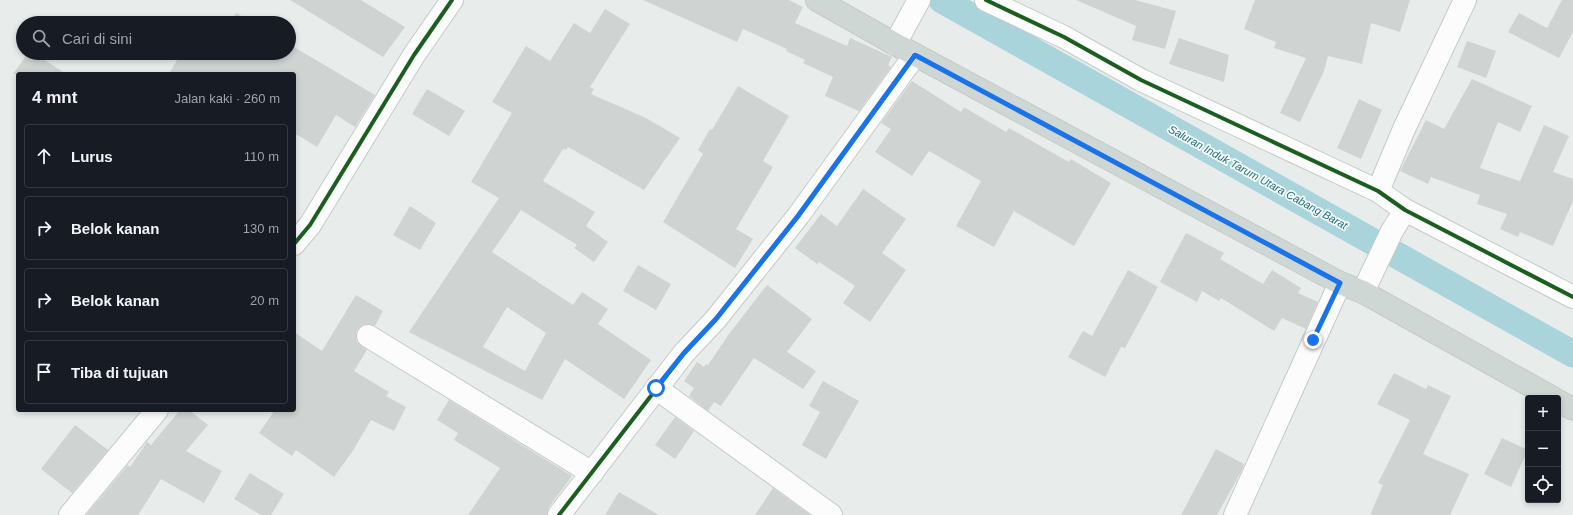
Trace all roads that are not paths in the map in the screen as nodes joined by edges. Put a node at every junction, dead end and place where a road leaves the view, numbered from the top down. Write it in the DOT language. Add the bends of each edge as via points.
graph roads {
  1 [pos="452,0"];
  2 [pos="817,0"];
  3 [pos="919,0"];
  4 [pos="986,0"];
  5 [pos="1465,0"];
  6 [pos="895,44"];
  7 [pos="915,55"];
  8 [pos="1378,191"];
  9 [pos="1406,210"];
  10 [pos="296,242"];
  11 [pos="1340,283"];
  12 [pos="1363,292"];
  13 [pos="1573,297"];
  14 [pos="368,336"];
  15 [pos="656,388"];
  16 [pos="1548,395"];
  17 [pos="1561,403"];
  18 [pos="1573,409"];
  19 [pos="155,412"];
  20 [pos="592,473"];
  21 [pos="70,515"];
  22 [pos="559,515"];
  23 [pos="831,515"];
  24 [pos="1235,515"];
  1 -- 10 [label="street" via="410,62 310,225"];
  2 -- 6 [label="main road"];
  3 -- 6 [label="street"];
  4 -- 8 [label="street" via="1064,37 1141,80"];
  5 -- 8 [label="street" via="1404,129"];
  6 -- 7 [label="main road"];
  7 -- 11 [label="main road"];
  7 -- 15 [label="street" via="798,216 716,319"];
  8 -- 9 [label="street"];
  9 -- 12 [label="street" via="1392,231"];
  9 -- 13 [label="street"];
  11 -- 12 [label="main road"];
  11 -- 24 [label="street"];
  12 -- 16 [label="main road"];
  14 -- 20 [label="street"];
  15 -- 20 [label="street"];
  15 -- 23 [label="street"];
  17 -- 18 [label="main road"];
  19 -- 21 [label="street"];
  20 -- 22 [label="street"];
}
